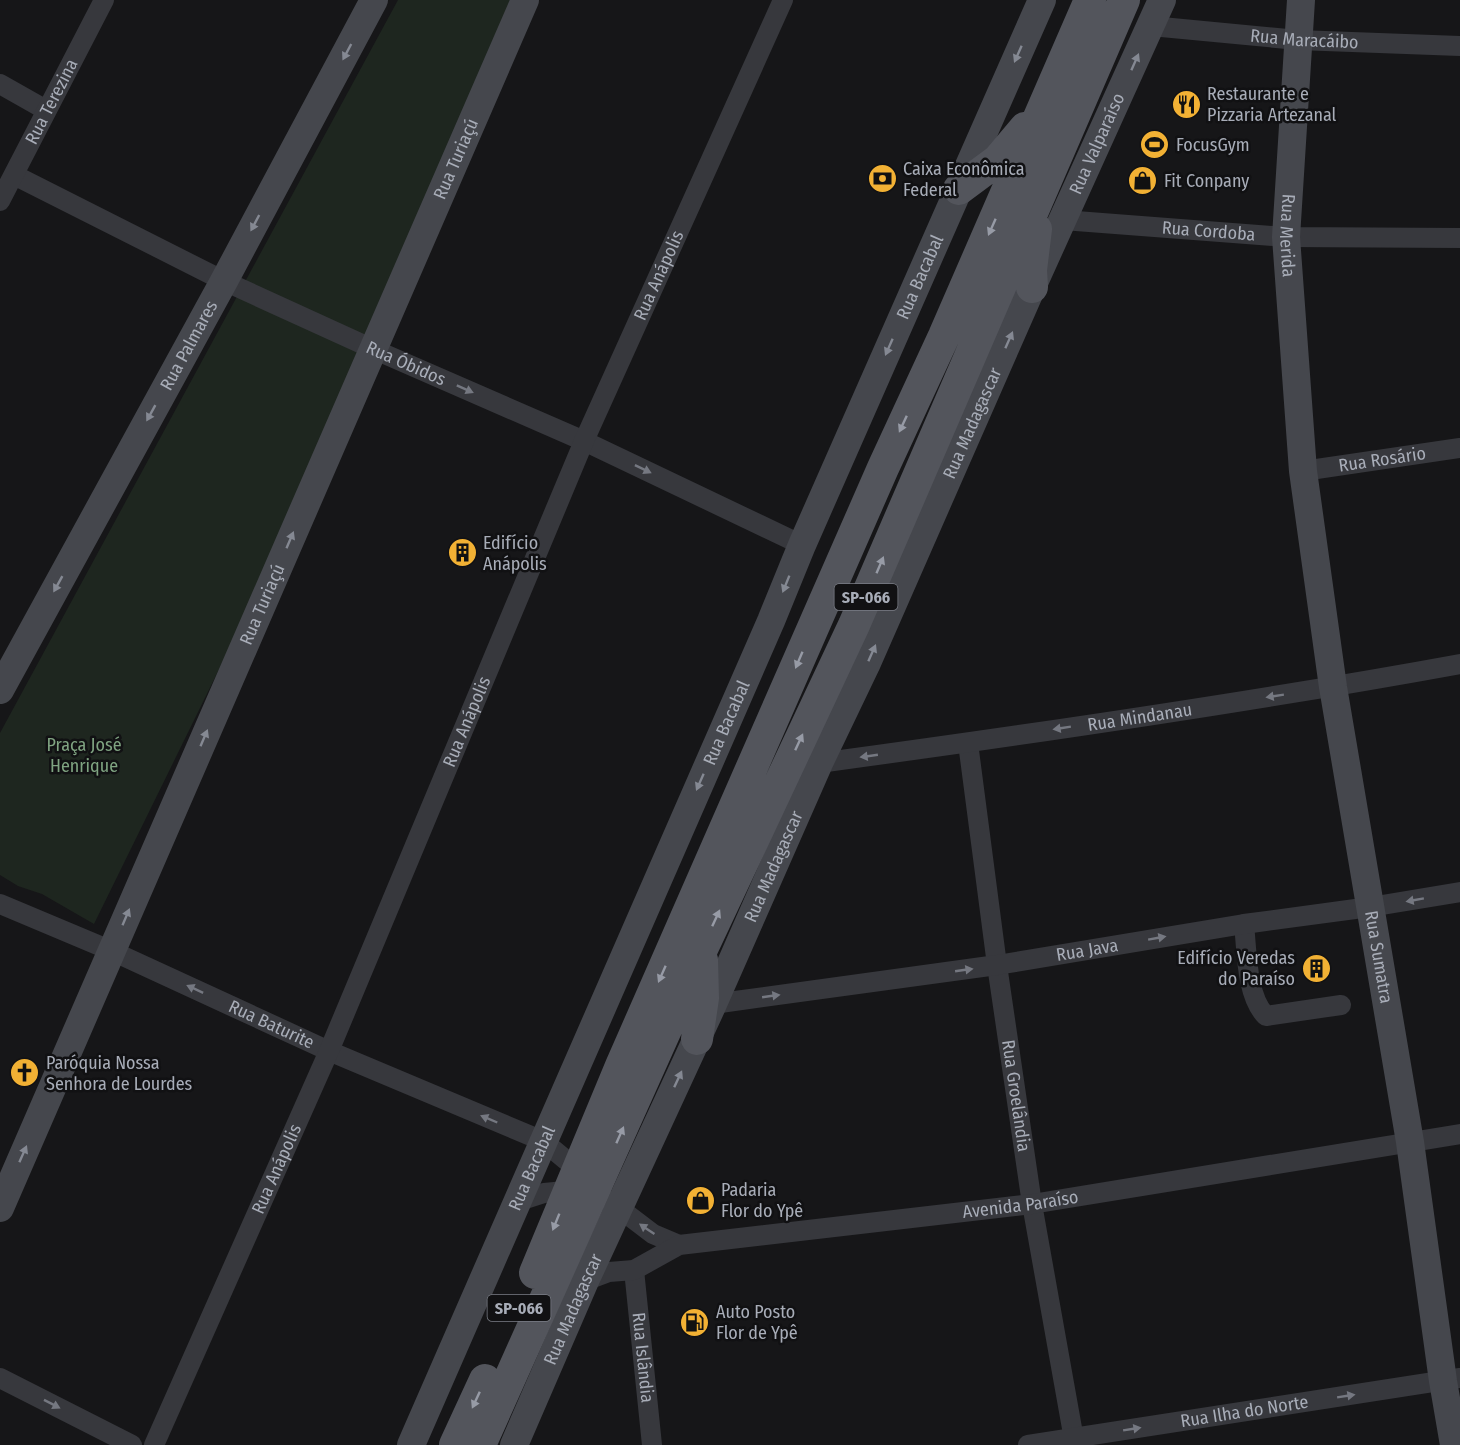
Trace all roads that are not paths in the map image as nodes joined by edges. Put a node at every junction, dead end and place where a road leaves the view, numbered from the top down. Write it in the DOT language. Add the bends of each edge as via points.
graph roads {
  1 [pos="104,0"];
  2 [pos="374,0"];
  3 [pos="525,0"];
  4 [pos="783,0"];
  5 [pos="1042,0"];
  6 [pos="1090,0"];
  7 [pos="1124,0"];
  8 [pos="1162,0"];
  9 [pos="1300,0"];
  10 [pos="1151,26"];
  11 [pos="1298,40"];
  12 [pos="1460,46"];
  13 [pos="1055,83"];
  14 [pos="0,84"];
  15 [pos="46,110"];
  16 [pos="14,175"];
  17 [pos="959,189"];
  18 [pos="1038,200"];
  19 [pos="0,201"];
  20 [pos="1063,220"];
  21 [pos="1286,237"];
  22 [pos="1460,238"];
  23 [pos="224,281"];
  24 [pos="1032,287"];
  25 [pos="373,349"];
  26 [pos="584,441"];
  27 [pos="1460,447"];
  28 [pos="1303,471"];
  29 [pos="801,545"];
  30 [pos="1460,664"];
  31 [pos="1333,687"];
  32 [pos="0,690"];
  33 [pos="968,743"];
  34 [pos="819,763"];
  35 [pos="1460,892"];
  36 [pos="0,904"];
  37 [pos="1370,907"];
  38 [pos="1244,924"];
  39 [pos="702,949"];
  40 [pos="112,951"];
  41 [pos="997,965"];
  42 [pos="713,1004"];
  43 [pos="1341,1005"];
  44 [pos="697,1039"];
  45 [pos="329,1051"];
  46 [pos="1460,1134"];
  47 [pos="543,1141"];
  48 [pos="1410,1142"];
  49 [pos="591,1189"];
  50 [pos="516,1202"];
  51 [pos="1032,1204"];
  52 [pos="0,1208"];
  53 [pos="679,1245"];
  54 [pos="634,1270"];
  55 [pos="585,1281"];
  56 [pos="0,1378"];
  57 [pos="1451,1379"];
  58 [pos="1075,1441"];
  59 [pos="132,1445"];
  60 [pos="154,1445"];
  61 [pos="411,1445"];
  62 [pos="455,1445"];
  63 [pos="480,1445"];
  64 [pos="514,1445"];
  65 [pos="652,1445"];
  66 [pos="1028,1445"];
  67 [pos="1454,1445"];
  1 -- 15 [label="street, Rua Terezina"];
  2 -- 23 [label="street, Rua Palmares, one-way"];
  3 -- 25 [label="street, Rua Turiaçú"];
  4 -- 26 [label="street, Rua Anápolis"];
  5 -- 17 [label="street, Rua Bacabal, one-way"];
  6 -- 13 [label="main road, SP-066"];
  7 -- 18 [label="main road, SP-066"];
  8 -- 10 [label="street, Rua Valparaíso"];
  9 -- 11 [label="street, Rua Merida"];
  10 -- 11 [label="street, Rua Maracáibo"];
  20 -- 10 [label="street, Rua Valparaíso, one-way"];
  11 -- 12 [label="street, Rua Maracáibo"];
  11 -- 21 [label="street, Rua Merida"];
  13 -- 17 [label="main road" via="1034,118 998,160"];
  13 -- 49 [label="main road, SP-066, one-way" via="621,1066"];
  14 -- 15 [label="street"];
  15 -- 16 [label="street, Rua Terezina"];
  16 -- 19 [label="street, Rua Terezina"];
  16 -- 23 [label="street, Rua Óbidos"];
  17 -- 29 [label="street, Rua Bacabal, one-way"];
  18 -- 24 [label="main road"];
  39 -- 18 [label="main road, SP-066, one-way" via="854,625"];
  20 -- 21 [label="street, Rua Cordoba"];
  20 -- 24 [label="street, Rua Valparaíso"];
  21 -- 22 [label="street, Rua Cordoba"];
  21 -- 28 [label="street, Rua Merida"];
  23 -- 25 [label="street, Rua Óbidos"];
  23 -- 32 [label="street, Rua Palmares, one-way"];
  34 -- 24 [label="street, Rua Madagascar, one-way"];
  25 -- 26 [label="street, Rua Óbidos, one-way"];
  40 -- 25 [label="street, Rua Turiaçú, one-way"];
  26 -- 29 [label="street, Rua Óbidos, one-way"];
  26 -- 45 [label="street, Rua Anápolis"];
  27 -- 28 [label="street, Rua Rosário"];
  28 -- 31 [label="street, Rua Sumatra"];
  29 -- 47 [label="street, Rua Bacabal, one-way"];
  30 -- 31 [label="street, Rua Mindanau"];
  31 -- 33 [label="street, Rua Mindanau, one-way"];
  31 -- 37 [label="street, Rua Sumatra"];
  33 -- 34 [label="street, Rua Mindanau, one-way"];
  33 -- 41 [label="street, Rua Groelândia"];
  34 -- 42 [label="street, Rua Madagascar"];
  35 -- 37 [label="street, Rua Java, one-way"];
  36 -- 40 [label="street, Rua Baturite"];
  37 -- 38 [label="street, Rua Java"];
  37 -- 48 [label="street, Rua Sumatra"];
  41 -- 38 [label="street, Rua Java, one-way"];
  38 -- 43 [label="street" via="1252,991 1257,1008 1266,1016"];
  39 -- 44 [label="main road" via="703,998"];
  49 -- 39 [label="main road, SP-066, one-way"];
  45 -- 40 [label="street, Rua Baturite, one-way"];
  52 -- 40 [label="street, Rua Turiaçú, one-way"];
  42 -- 41 [label="street, Rua Java, one-way"];
  41 -- 51 [label="street, Rua Groelândia"];
  42 -- 44 [label="street, Rua Madagascar"];
  49 -- 44 [label="street, Rua Madagascar, one-way"];
  47 -- 45 [label="street, Rua Baturite, one-way"];
  45 -- 60 [label="street, Rua Anápolis"];
  46 -- 48 [label="street, Avenida Paraíso"];
  47 -- 49 [label="street, Rua Baturite"];
  47 -- 50 [label="street, Rua Bacabal"];
  48 -- 51 [label="street, Avenida Paraíso"];
  48 -- 57 [label="street, Rua Sumatra"];
  49 -- 50 [label="street" via="544,1193"];
  53 -- 49 [label="street, Rua Baturite, one-way" via="653,1234"];
  49 -- 55 [label="street, Rua Madagascar"];
  49 -- 62 [label="main road, SP-066, one-way" via="536,1270"];
  49 -- 63 [label="main road, SP-066"];
  50 -- 61 [label="street, Rua Bacabal"];
  51 -- 53 [label="street, Avenida Paraíso"];
  51 -- 58 [label="street, Rua Groelândia"];
  53 -- 54 [label="street, Avenida Paraíso"];
  54 -- 55 [label="street, Avenida Paraíso" via="609,1272"];
  54 -- 65 [label="street, Rua Islândia"];
  55 -- 64 [label="street, Rua Madagascar"];
  56 -- 59 [label="street, one-way"];
  58 -- 57 [label="street, Rua Ilha do Norte, one-way"];
  57 -- 67 [label="street, Rua Sumatra"];
  58 -- 66 [label="street, Rua Ilha do Norte"];
}
